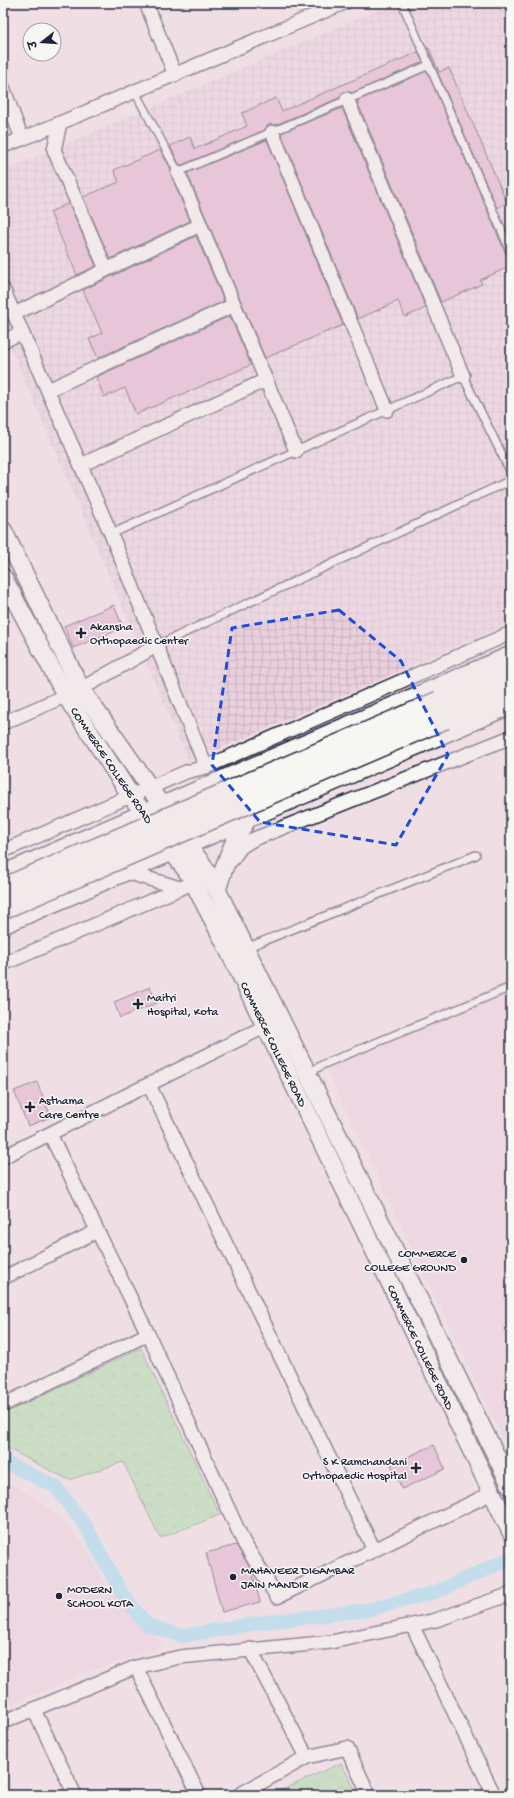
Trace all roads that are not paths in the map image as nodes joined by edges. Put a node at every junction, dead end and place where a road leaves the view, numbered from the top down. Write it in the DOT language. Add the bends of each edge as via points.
graph roads {
  1 [pos="146,3"];
  2 [pos="402,3"];
  3 [pos="341,4"];
  4 [pos="429,65"];
  5 [pos="175,75"];
  6 [pos="3,87"];
  7 [pos="135,92"];
  8 [pos="347,99"];
  9 [pos="60,123"];
  10 [pos="272,132"];
  11 [pos="22,139"];
  12 [pos="3,146"];
  13 [pos="178,172"];
  14 [pos="200,225"];
  15 [pos="511,252"];
  16 [pos="106,269"];
  17 [pos="3,289"];
  18 [pos="234,305"];
  19 [pos="14,314"];
  20 [pos="22,333"];
  21 [pos="3,341"];
  22 [pos="463,376"];
  23 [pos="266,380"];
  24 [pos="48,390"];
  25 [pos="387,410"];
  26 [pos="296,451"];
  27 [pos="81,465"];
  28 [pos="511,474"];
  29 [pos="511,480"];
  30 [pos="3,530"];
  31 [pos="111,534"];
  32 [pos="3,577"];
  33 [pos="511,633"];
  34 [pos="156,646"];
  35 [pos="511,655"];
  36 [pos="511,670"];
  37 [pos="81,689"];
  38 [pos="511,689"];
  39 [pos="66,696"];
  40 [pos="511,705"];
  41 [pos="442,710"];
  42 [pos="3,723"];
  43 [pos="511,737"];
  44 [pos="206,767"];
  45 [pos="150,788"];
  46 [pos="131,796"];
  47 [pos="162,806"];
  48 [pos="89,814"];
  49 [pos="144,814"];
  50 [pos="247,820"];
  51 [pos="99,833"];
  52 [pos="180,849"];
  53 [pos="3,851"];
  54 [pos="476,855"];
  55 [pos="219,869"];
  56 [pos="126,872"];
  57 [pos="3,874"];
  58 [pos="187,886"];
  59 [pos="3,889"];
  60 [pos="3,908"];
  61 [pos="3,925"];
  62 [pos="246,949"];
  63 [pos="3,964"];
  64 [pos="511,987"];
  65 [pos="273,1023"];
  66 [pos="307,1074"];
  67 [pos="149,1085"];
  68 [pos="50,1134"];
  69 [pos="3,1157"];
  70 [pos="97,1231"];
  71 [pos="3,1278"];
  72 [pos="148,1334"];
  73 [pos="3,1405"];
  74 [pos="511,1486"];
  75 [pos="492,1493"];
  76 [pos="511,1532"];
  77 [pos="374,1550"];
  78 [pos="511,1594"];
  79 [pos="412,1625"];
  80 [pos="250,1649"];
  81 [pos="136,1667"];
  82 [pos="34,1710"];
  83 [pos="3,1722"];
  84 [pos="307,1757"];
  85 [pos="75,1795"];
  86 [pos="198,1795"];
  87 [pos="239,1795"];
  88 [pos="369,1795"];
  89 [pos="494,1795"];
  1 -- 5 [label="street"];
  2 -- 4 [label="lane"];
  3 -- 5 [label="street"];
  4 -- 8 [label="lane"];
  4 -- 15 [label="lane"];
  5 -- 7 [label="street"];
  6 -- 11 [label="street"];
  7 -- 9 [label="street"];
  7 -- 13 [label="lane"];
  8 -- 10 [label="lane"];
  8 -- 22 [label="street"];
  9 -- 11 [label="street"];
  9 -- 16 [label="street" via="54,150"];
  10 -- 13 [label="lane"];
  10 -- 25 [label="street"];
  11 -- 12 [label="street"];
  13 -- 14 [label="street"];
  14 -- 16 [label="street"];
  14 -- 18 [label="street"];
  16 -- 19 [label="street"];
  17 -- 19 [label="street"];
  18 -- 23 [label="street"];
  18 -- 24 [label="street"];
  19 -- 20 [label="street"];
  20 -- 21 [label="street"];
  20 -- 24 [label="street"];
  22 -- 25 [label="lane"];
  22 -- 28 [label="lane"];
  23 -- 26 [label="street"];
  23 -- 27 [label="street"];
  24 -- 27 [label="street"];
  25 -- 26 [label="lane"];
  26 -- 31 [label="lane"];
  27 -- 31 [label="street"];
  29 -- 34 [label="lane"];
  30 -- 37 [label="street"];
  31 -- 34 [label="street"];
  32 -- 39 [label="street, COMMERCE COLLEGE ROAD"];
  33 -- 44 [label="street"];
  34 -- 37 [label="street"];
  34 -- 44 [label="street"];
  35 -- 47 [label="street"];
  36 -- 41 [label="main road"];
  37 -- 39 [label="street"];
  37 -- 45 [label="street"];
  38 -- 41 [label="main road"];
  39 -- 42 [label="street"];
  39 -- 46 [label="street, COMMERCE COLLEGE ROAD"];
  40 -- 50 [label="street"];
  41 -- 59 [label="main road, bridge"];
  41 -- 60 [label="main road, bridge"];
  43 -- 55 [label="street" via="254,839 241,847"];
  44 -- 45 [label="street" via="186,772"];
  45 -- 46 [label="street"];
  45 -- 47 [label="street"];
  46 -- 48 [label="street"];
  46 -- 49 [label="street, COMMERCE COLLEGE ROAD"];
  47 -- 49 [label="street"];
  47 -- 52 [label="street"];
  48 -- 51 [label="street"];
  48 -- 53 [label="street"];
  49 -- 51 [label="street"];
  49 -- 52 [label="street, COMMERCE COLLEGE ROAD"];
  50 -- 52 [label="street"];
  50 -- 55 [label="street"];
  51 -- 57 [label="street"];
  52 -- 55 [label="street"];
  52 -- 56 [label="street"];
  52 -- 58 [label="street, COMMERCE COLLEGE ROAD"];
  54 -- 62 [label="lane"];
  55 -- 58 [label="street"];
  55 -- 62 [label="street" via="217,890"];
  56 -- 58 [label="street"];
  56 -- 61 [label="street"];
  58 -- 63 [label="street"];
  58 -- 65 [label="street, COMMERCE COLLEGE ROAD" via="224,941"];
  62 -- 65 [label="street"];
  64 -- 66 [label="lane" via="324,1064"];
  65 -- 66 [label="street"];
  65 -- 67 [label="street"];
  65 -- 75 [label="street, COMMERCE COLLEGE ROAD"];
  66 -- 74 [label="street"];
  67 -- 68 [label="street"];
  67 -- 77 [label="street"];
  68 -- 69 [label="street"];
  68 -- 70 [label="street"];
  70 -- 71 [label="street"];
  70 -- 72 [label="street"];
  72 -- 73 [label="street"];
  72 -- 77 [label="street" via="244,1543 277,1597"];
  75 -- 76 [label="street, COMMERCE COLLEGE ROAD"];
  75 -- 77 [label="street"];
  78 -- 79 [label="street" via="436,1620"];
  79 -- 80 [label="street" via="331,1642"];
  79 -- 89 [label="street"];
  80 -- 81 [label="street" via="180,1657"];
  80 -- 84 [label="street"];
  81 -- 82 [label="street"];
  81 -- 86 [label="street"];
  82 -- 83 [label="street"];
  82 -- 85 [label="street"];
  84 -- 87 [label="street"];
  84 -- 88 [label="street" via="347,1748"];
}
